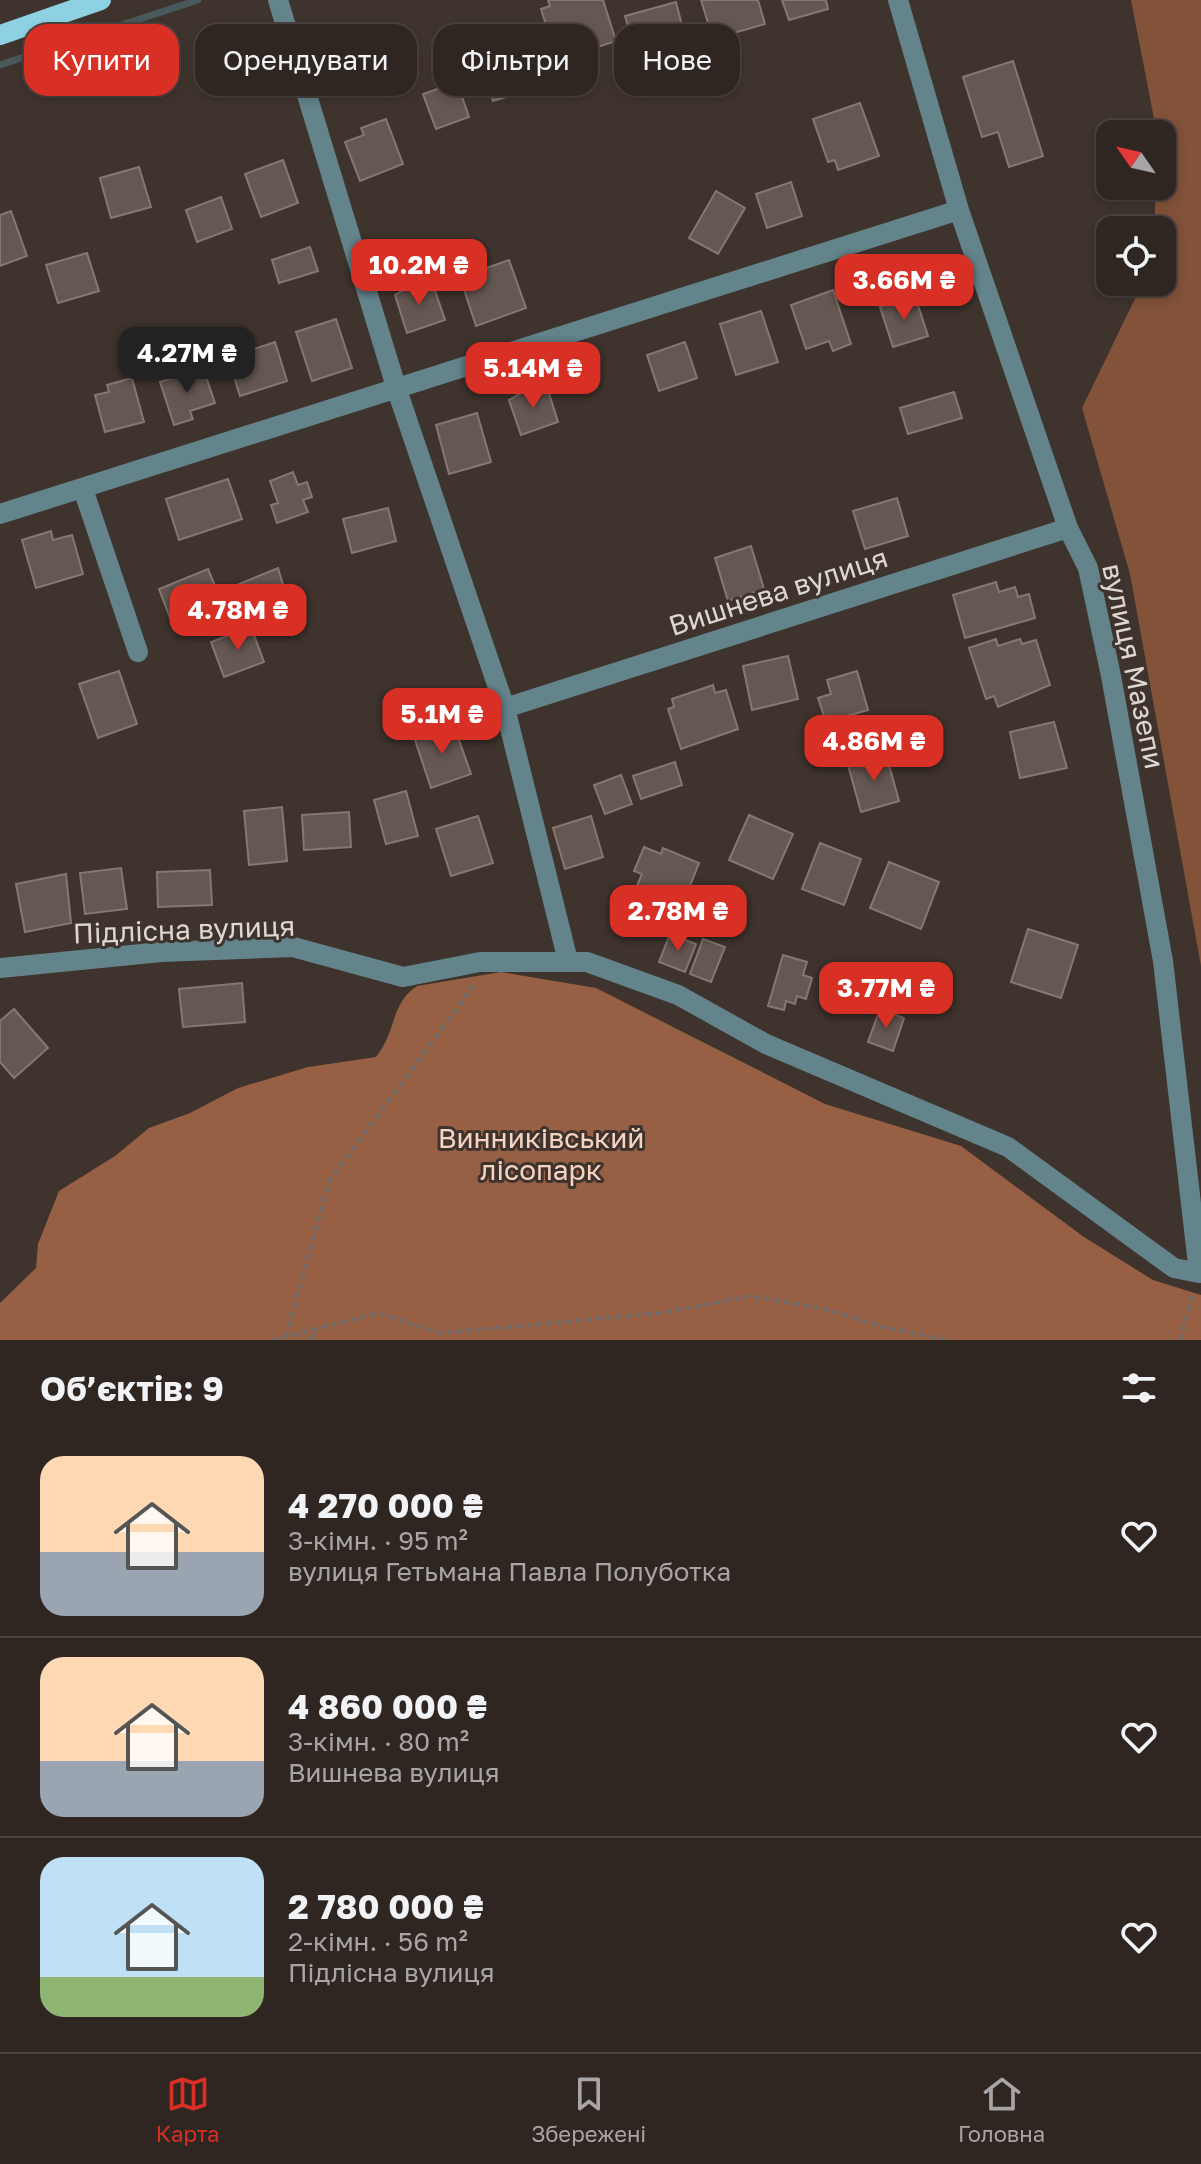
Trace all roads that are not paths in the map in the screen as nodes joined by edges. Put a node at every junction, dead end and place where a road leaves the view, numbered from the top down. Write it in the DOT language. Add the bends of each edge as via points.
graph roads {
  1 [pos="101,0"];
  2 [pos="278,0"];
  3 [pos="898,0"];
  4 [pos="0,35"];
  5 [pos="959,210"];
  6 [pos="397,390"];
  7 [pos="83,489"];
  8 [pos="0,514"];
  9 [pos="1068,528"];
  10 [pos="138,652"];
  11 [pos="505,708"];
  12 [pos="568,961"];
  13 [pos="0,968"];
  14 [pos="1199,1273"];
  1 -- 4 [label="main road"];
  2 -- 6 [label="street"];
  3 -- 5 [label="street, вулиця Мазепи"];
  5 -- 6 [label="street"];
  5 -- 9 [label="street, вулиця Мазепи"];
  6 -- 7 [label="street"];
  6 -- 11 [label="street"];
  7 -- 8 [label="street"];
  7 -- 10 [label="street"];
  9 -- 11 [label="street, Вишнева вулиця"];
  9 -- 14 [label="street, вулиця Мазепи" via="1088,568 1163,961"];
  11 -- 12 [label="street"];
  12 -- 13 [label="street, Підлісна вулиця" via="480,962 403,977 293,947 161,952"];
  12 -- 14 [label="street, Підлісна вулиця" via="587,962 678,995 766,1044 1008,1147 1174,1268"];
}
